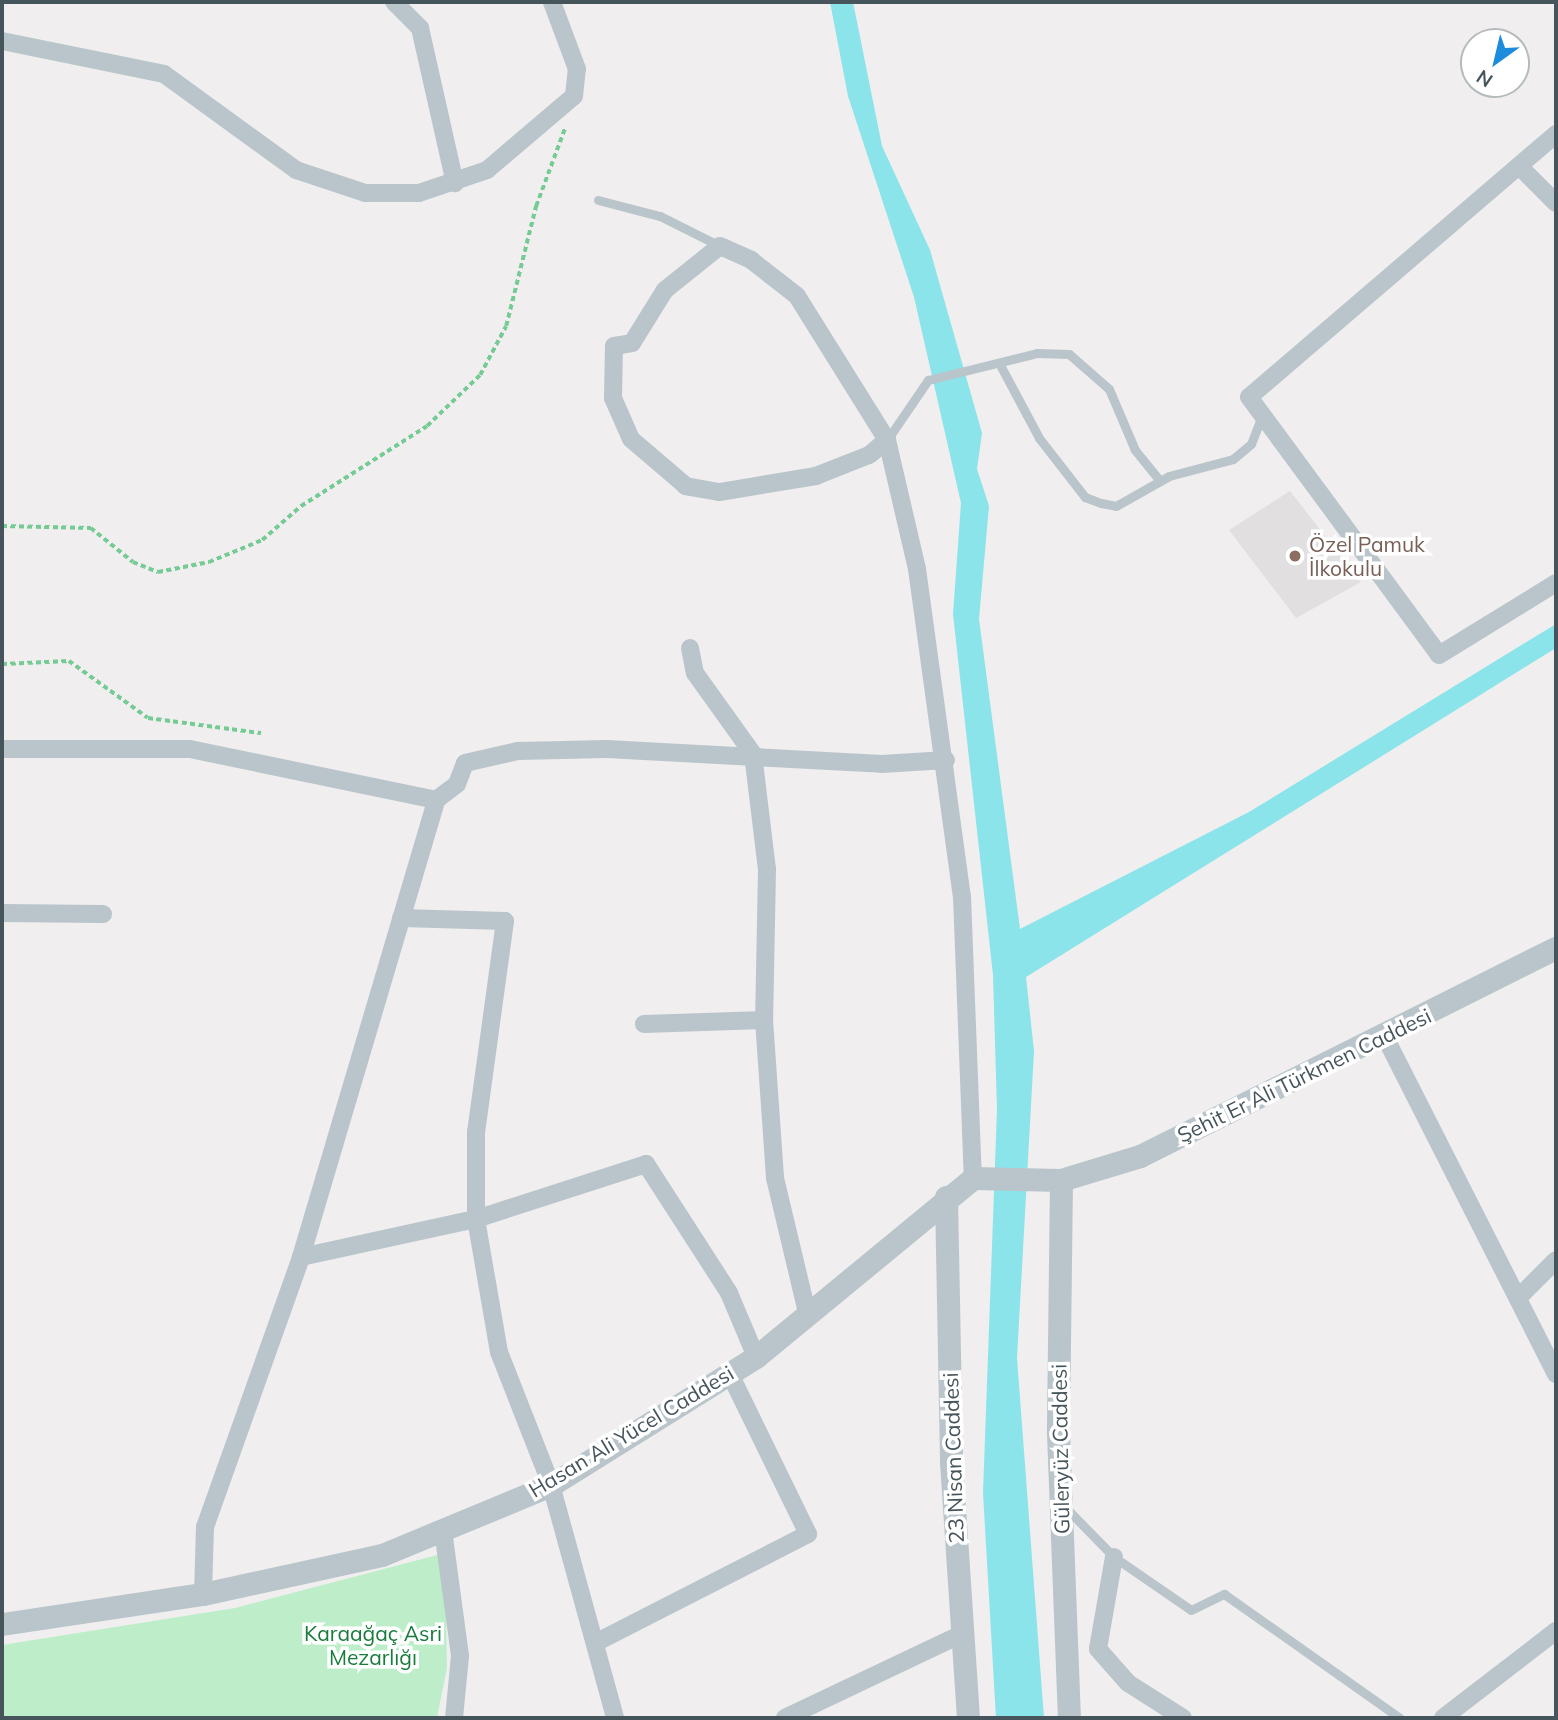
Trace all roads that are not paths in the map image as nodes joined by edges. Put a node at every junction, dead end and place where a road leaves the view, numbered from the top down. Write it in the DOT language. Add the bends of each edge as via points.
graph roads {
  1 [pos="394,2"];
  2 [pos="552,2"];
  3 [pos="2,41"];
  4 [pos="1556,134"];
  5 [pos="1519,166"];
  6 [pos="455,183"];
  7 [pos="598,200"];
  8 [pos="1556,203"];
  9 [pos="720,246"];
  10 [pos="999,363"];
  11 [pos="1262,415"];
  12 [pos="887,440"];
  13 [pos="1160,481"];
  14 [pos="1556,583"];
  15 [pos="690,648"];
  16 [pos="2,749"];
  17 [pos="753,754"];
  18 [pos="946,760"];
  19 [pos="436,800"];
  20 [pos="2,913"];
  21 [pos="103,914"];
  22 [pos="401,918"];
  23 [pos="1556,948"];
  24 [pos="764,1020"];
  25 [pos="643,1024"];
  26 [pos="1385,1037"];
  27 [pos="973,1178"];
  28 [pos="1052,1181"];
  29 [pos="946,1196"];
  30 [pos="476,1219"];
  31 [pos="301,1257"];
  32 [pos="1556,1260"];
  33 [pos="1521,1295"];
  34 [pos="807,1316"];
  35 [pos="756,1357"];
  36 [pos="729,1372"];
  37 [pos="1556,1374"];
  38 [pos="551,1485"];
  39 [pos="1059,1502"];
  40 [pos="443,1530"];
  41 [pos="1114,1557"];
  42 [pos="203,1594"];
  43 [pos="2,1624"];
  44 [pos="1556,1631"];
  45 [pos="962,1634"];
  46 [pos="597,1642"];
  47 [pos="454,1718"];
  48 [pos="615,1718"];
  49 [pos="785,1718"];
  50 [pos="968,1718"];
  51 [pos="1069,1718"];
  52 [pos="1183,1718"];
  53 [pos="1400,1718"];
  54 [pos="1443,1718"];
  1 -- 6 [label="street" via="420,28"];
  2 -- 6 [label="street" via="577,69 574,96 529,139"];
  3 -- 6 [label="street" via="164,74 296,170 330,185 365,193 419,193"];
  4 -- 5 [label="street"];
  5 -- 8 [label="street"];
  5 -- 11 [label="street" via="1249,397"];
  7 -- 9 [label="lane" via="660,216"];
  9 -- 12 [label="street" via="751,260 797,296"];
  9 -- 12 [label="street" via="665,290 632,343 614,346 613,398 631,439 686,486 719,492 816,476 869,455"];
  10 -- 12 [label="lane" via="928,380"];
  10 -- 13 [label="lane" via="1038,353 1069,354 1093,369 1110,389 1135,450"];
  10 -- 13 [label="lane" via="1039,438 1085,497 1116,506"];
  11 -- 13 [label="lane" via="1251,444 1233,459"];
  11 -- 14 [label="street" via="1439,655"];
  12 -- 18 [label="street" via="904,498"];
  15 -- 17 [label="street" via="695,673"];
  16 -- 19 [label="street" via="190,749"];
  17 -- 18 [label="street" via="882,764"];
  17 -- 19 [label="street" via="518,751 466,763 457,783"];
  17 -- 24 [label="street" via="767,869"];
  18 -- 27 [label="street" via="963,909"];
  19 -- 22 [label="street"];
  20 -- 21 [label="street"];
  22 -- 30 [label="street" via="505,921 476,1132"];
  22 -- 31 [label="street"];
  23 -- 26 [label="street, Şehit Er Ali Türkmen Caddesi"];
  24 -- 25 [label="street"];
  24 -- 34 [label="street" via="775,1178"];
  26 -- 28 [label="street, Şehit Er Ali Türkmen Caddesi" via="1140,1156"];
  26 -- 33 [label="street"];
  27 -- 28 [label="street"];
  27 -- 29 [label="street, Hasan Ali Yücel Caddesi"];
  28 -- 39 [label="street, Güleryüz Caddesi"];
  29 -- 34 [label="street, Hasan Ali Yücel Caddesi"];
  29 -- 45 [label="street, 23 Nisan Caddesi"];
  30 -- 31 [label="street"];
  30 -- 35 [label="street" via="646,1164 729,1293"];
  30 -- 38 [label="street" via="499,1352"];
  31 -- 42 [label="street" via="205,1527"];
  32 -- 33 [label="street"];
  33 -- 37 [label="street"];
  34 -- 35 [label="street, Hasan Ali Yücel Caddesi"];
  35 -- 36 [label="street, Hasan Ali Yücel Caddesi"];
  36 -- 38 [label="street, Hasan Ali Yücel Caddesi"];
  36 -- 46 [label="street" via="808,1534"];
  38 -- 40 [label="street, Hasan Ali Yücel Caddesi"];
  38 -- 46 [label="street"];
  39 -- 41 [label="lane"];
  39 -- 51 [label="street, Güleryüz Caddesi"];
  40 -- 42 [label="street, Hasan Ali Yücel Caddesi" via="382,1555"];
  40 -- 47 [label="street" via="460,1656"];
  41 -- 52 [label="street" via="1098,1649 1128,1683"];
  41 -- 53 [label="lane" via="1191,1609 1224,1594"];
  42 -- 43 [label="street, Hasan Ali Yücel Caddesi"];
  44 -- 54 [label="street"];
  45 -- 49 [label="street"];
  45 -- 50 [label="street, 23 Nisan Caddesi"];
  46 -- 48 [label="street"];
}
